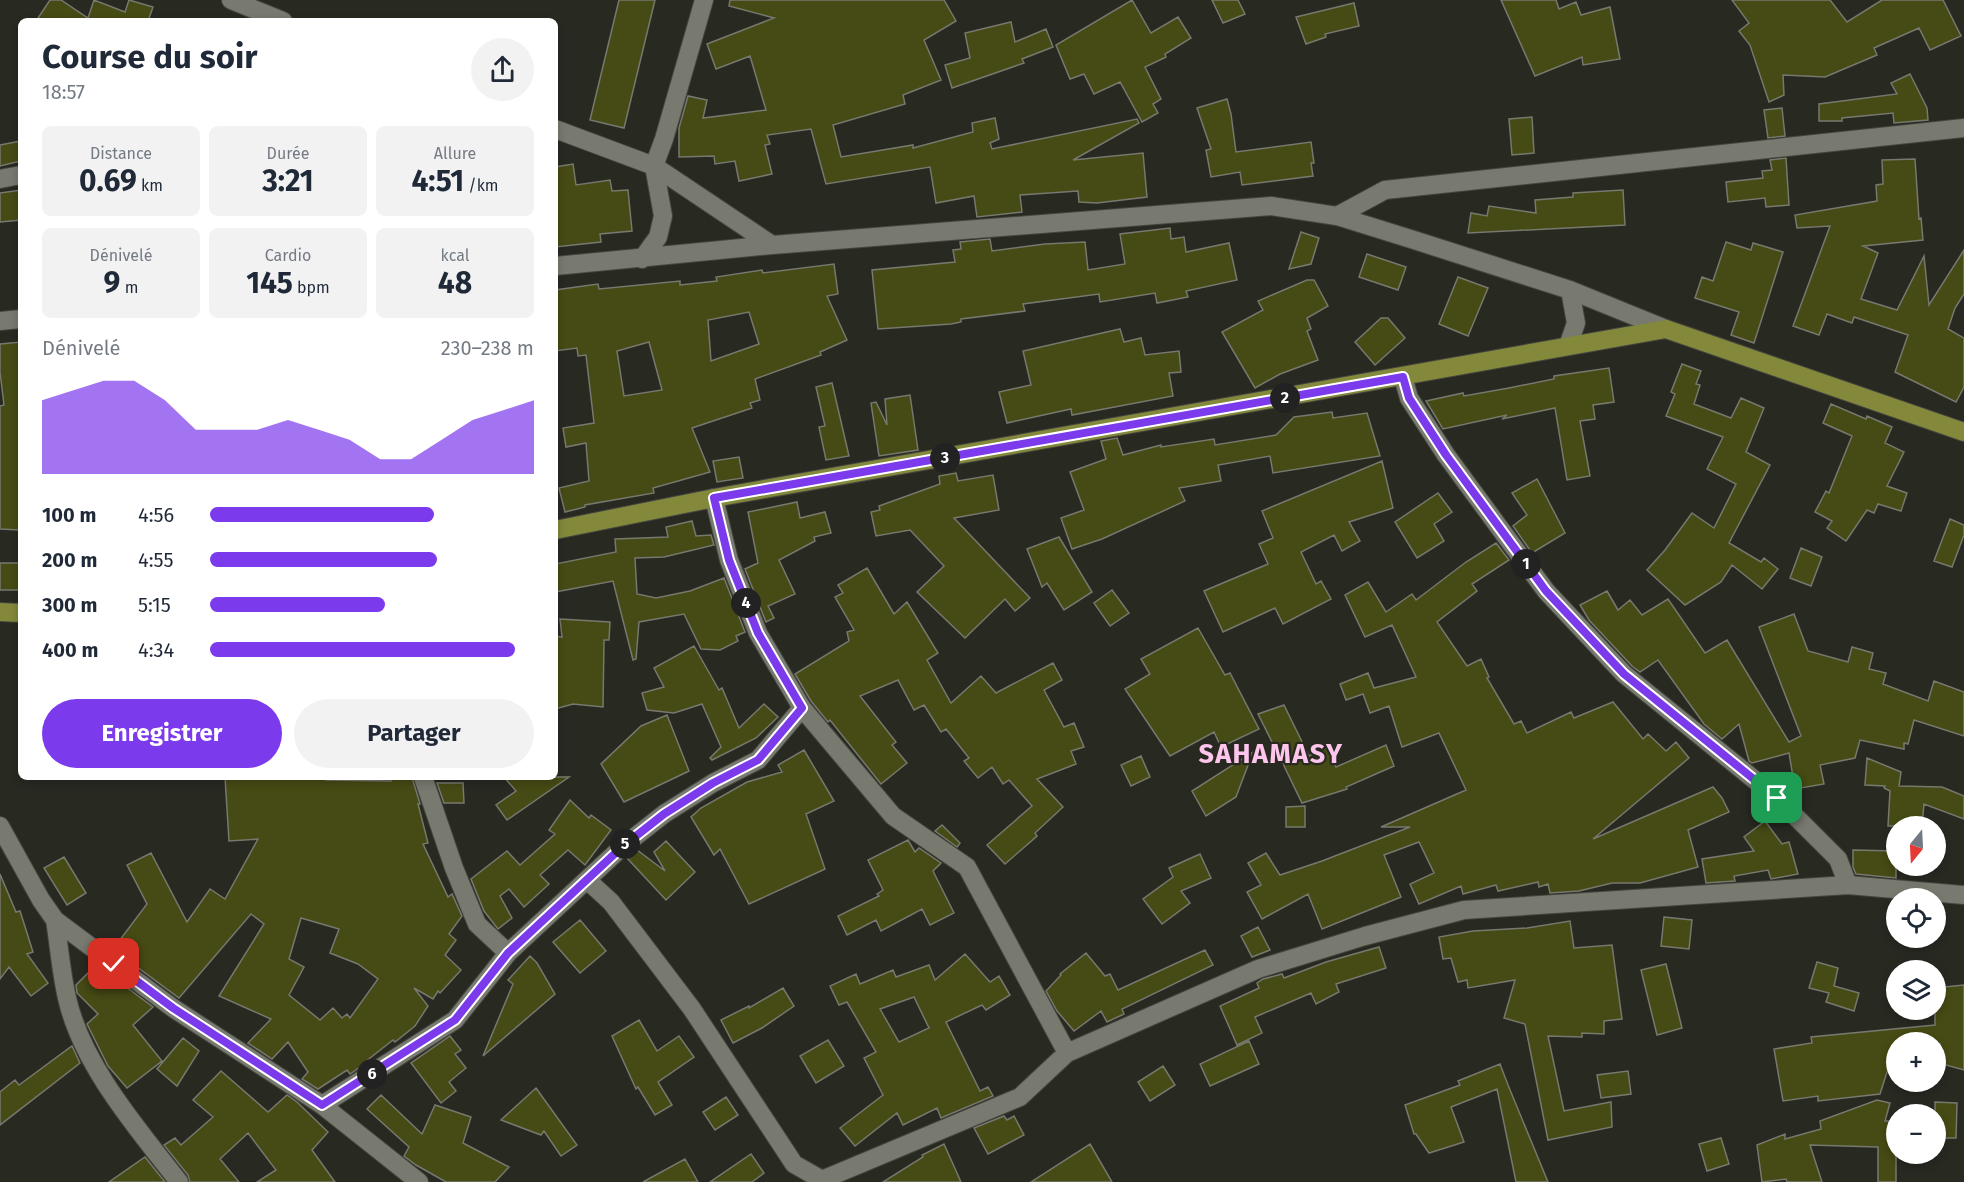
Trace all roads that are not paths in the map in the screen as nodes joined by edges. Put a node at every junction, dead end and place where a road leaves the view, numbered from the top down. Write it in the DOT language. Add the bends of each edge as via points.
graph roads {
  1 [pos="231,0"];
  2 [pos="704,0"];
  3 [pos="276,18"];
  4 [pos="1964,128"];
  5 [pos="558,130"];
  6 [pos="654,166"];
  7 [pos="18,175"];
  8 [pos="0,178"];
  9 [pos="1337,216"];
  10 [pos="772,245"];
  11 [pos="642,259"];
  12 [pos="558,266"];
  13 [pos="1570,290"];
  14 [pos="18,319"];
  15 [pos="0,321"];
  16 [pos="1666,329"];
  17 [pos="1568,346"];
  18 [pos="1403,377"];
  19 [pos="1964,432"];
  20 [pos="714,498"];
  21 [pos="558,529"];
  22 [pos="0,612"];
  23 [pos="18,613"];
  24 [pos="802,708"];
  25 [pos="424,780"];
  26 [pos="0,826"];
  27 [pos="587,880"];
  28 [pos="1848,885"];
  29 [pos="1964,895"];
  30 [pos="55,920"];
  31 [pos="508,953"];
  32 [pos="1067,1053"];
  33 [pos="322,1105"];
  34 [pos="820,1181"];
  35 [pos="179,1182"];
  36 [pos="419,1182"];
  1 -- 3 [label="street"];
  2 -- 6 [label="street"];
  4 -- 9 [label="street" via="1386,190"];
  5 -- 6 [label="street"];
  6 -- 10 [label="street"];
  6 -- 11 [label="street" via="663,216 658,237"];
  7 -- 8 [label="street"];
  9 -- 10 [label="street" via="1271,206"];
  9 -- 13 [label="street"];
  10 -- 11 [label="street"];
  11 -- 12 [label="street"];
  13 -- 16 [label="street"];
  13 -- 17 [label="street" via="1576,323"];
  14 -- 15 [label="street"];
  16 -- 17 [label="main road"];
  16 -- 19 [label="main road"];
  17 -- 18 [label="main road"];
  18 -- 20 [label="main road"];
  18 -- 28 [label="street" via="1409,398 1446,455 1546,591 1624,674 1777,798 1838,860"];
  20 -- 21 [label="main road"];
  20 -- 24 [label="street" via="729,560 758,633"];
  22 -- 23 [label="main road"];
  24 -- 27 [label="street" via="758,760 664,814"];
  24 -- 32 [label="street" via="893,816 967,867"];
  25 -- 31 [label="street" via="477,924"];
  26 -- 30 [label="street"];
  27 -- 31 [label="street"];
  27 -- 34 [label="street" via="611,902 692,1009 794,1164"];
  28 -- 29 [label="street"];
  28 -- 32 [label="street" via="1464,910 1258,969"];
  30 -- 33 [label="street" via="173,1008"];
  30 -- 35 [label="street" via="67,999 87,1052 118,1102"];
  31 -- 33 [label="street" via="455,1020"];
  32 -- 34 [label="street" via="1020,1097"];
  33 -- 36 [label="street"];
}
